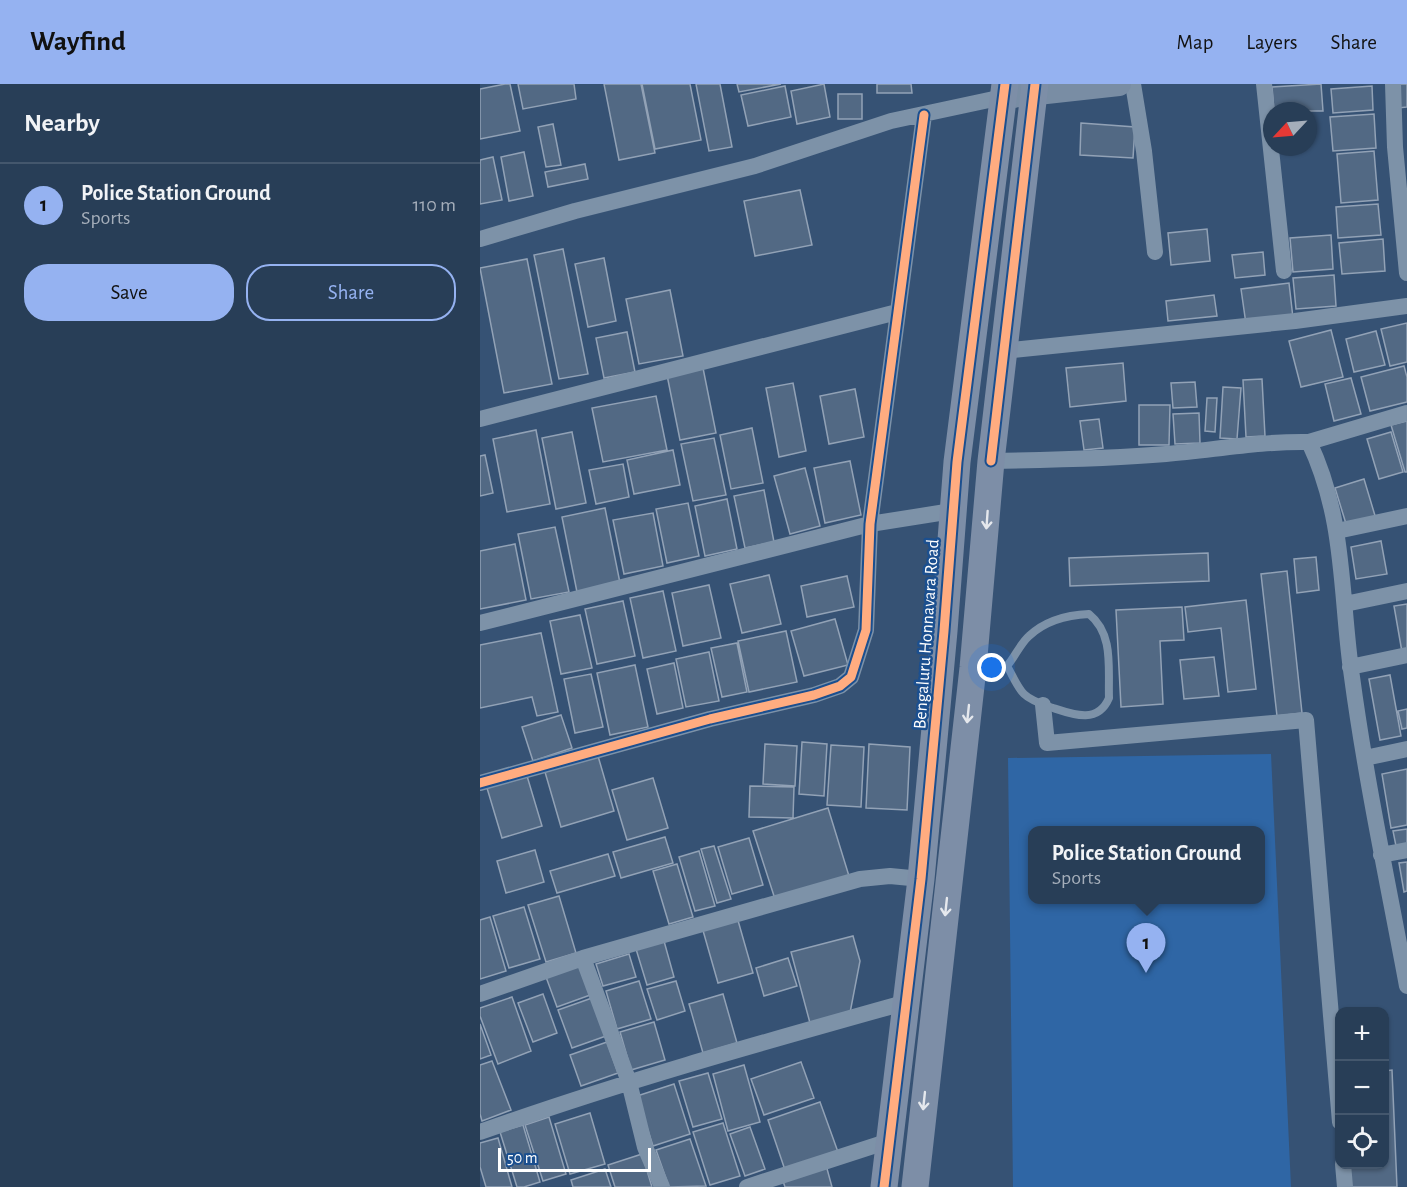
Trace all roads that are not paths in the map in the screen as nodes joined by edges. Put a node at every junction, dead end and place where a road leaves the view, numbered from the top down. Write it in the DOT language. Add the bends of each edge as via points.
graph roads {
  1 [pos="1119,84"];
  2 [pos="1133,84"];
  3 [pos="1264,84"];
  4 [pos="1393,84"];
  5 [pos="1034,89"];
  6 [pos="1004,90"];
  7 [pos="924,115"];
  8 [pos="480,239"];
  9 [pos="1155,252"];
  10 [pos="1284,271"];
  11 [pos="1407,273"];
  12 [pos="1407,306"];
  13 [pos="897,312"];
  14 [pos="1003,351"];
  15 [pos="1407,413"];
  16 [pos="480,420"];
  17 [pos="1309,442"];
  18 [pos="991,461"];
  19 [pos="952,511"];
  20 [pos="1407,516"];
  21 [pos="870,524"];
  22 [pos="1337,531"];
  23 [pos="1407,591"];
  24 [pos="1346,604"];
  25 [pos="480,623"];
  26 [pos="1407,655"];
  27 [pos="1007,666"];
  28 [pos="1350,667"];
  29 [pos="973,668"];
  30 [pos="1043,705"];
  31 [pos="1407,749"];
  32 [pos="1365,758"];
  33 [pos="480,783"];
  34 [pos="1407,850"];
  35 [pos="1381,855"];
  36 [pos="921,879"];
  37 [pos="1403,941"];
  38 [pos="583,957"];
  39 [pos="1407,986"];
  40 [pos="480,994"];
  41 [pos="907,1002"];
  42 [pos="629,1082"];
  43 [pos="1339,1115"];
  44 [pos="480,1132"];
  45 [pos="889,1141"];
  46 [pos="1343,1169"];
  47 [pos="662,1187"];
  48 [pos="747,1187"];
  49 [pos="884,1187"];
  50 [pos="915,1187"];
  51 [pos="1345,1187"];
  1 -- 5 [label="street"];
  2 -- 9 [label="street"];
  3 -- 10 [label="street"];
  4 -- 11 [label="street"];
  5 -- 6 [label="street"];
  5 -- 14 [label="main road"];
  6 -- 7 [label="street"];
  6 -- 19 [label="main road, Bengaluru Honnavara Road"];
  7 -- 8 [label="street" via="891,121 755,166"];
  7 -- 13 [label="street"];
  12 -- 14 [label="street"];
  13 -- 16 [label="street"];
  13 -- 21 [label="street"];
  14 -- 18 [label="main road"];
  15 -- 17 [label="street"];
  17 -- 18 [label="street" via="1166,454"];
  17 -- 22 [label="street" via="1320,465"];
  18 -- 29 [label="main road, one-way"];
  19 -- 21 [label="street"];
  19 -- 36 [label="main road, Bengaluru Honnavara Road"];
  20 -- 22 [label="street"];
  21 -- 25 [label="street"];
  21 -- 33 [label="street" via="866,630 851,677 840,686"];
  22 -- 24 [label="street"];
  23 -- 24 [label="street"];
  24 -- 28 [label="street"];
  26 -- 28 [label="street"];
  27 -- 29 [label="lane"];
  27 -- 30 [label="lane" via="1024,694"];
  27 -- 30 [label="lane" via="1028,637 1046,623 1077,614 1089,614 1100,622 1107,640 1106,706 1078,717"];
  28 -- 32 [label="street"];
  29 -- 50 [label="main road, one-way"];
  30 -- 43 [label="street" via="1047,743 1306,720"];
  31 -- 32 [label="street"];
  32 -- 35 [label="street"];
  34 -- 35 [label="street"];
  35 -- 37 [label="street"];
  36 -- 38 [label="street" via="860,879"];
  36 -- 41 [label="main road, Bengaluru Honnavara Road"];
  37 -- 39 [label="street"];
  38 -- 40 [label="street"];
  38 -- 42 [label="street"];
  41 -- 42 [label="street"];
  41 -- 45 [label="main road, Bengaluru Honnavara Road"];
  42 -- 44 [label="street"];
  42 -- 47 [label="street" via="645,1147"];
  45 -- 48 [label="street"];
  45 -- 49 [label="main road, Bengaluru Honnavara Road"];
  46 -- 51 [label="street"];
}
